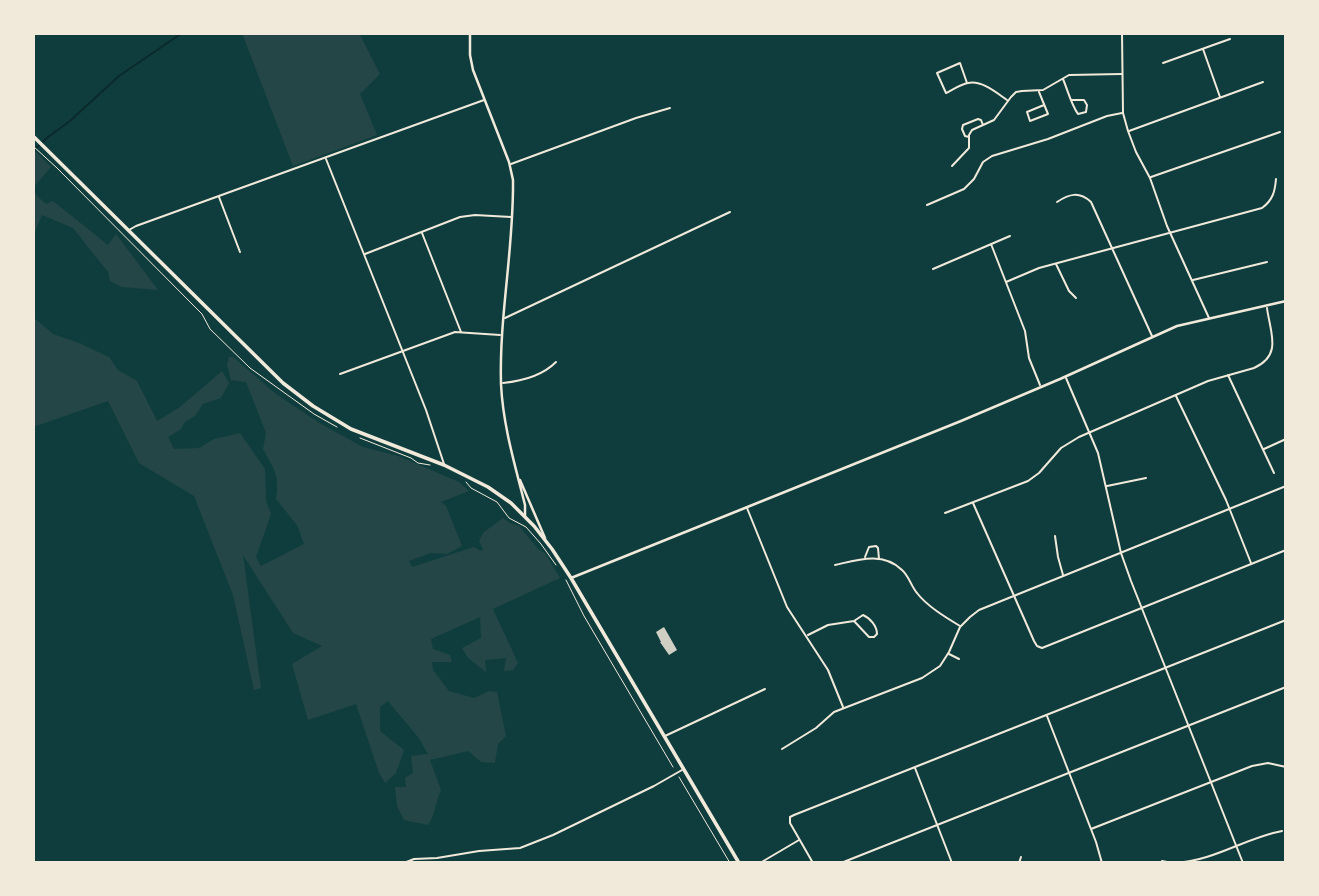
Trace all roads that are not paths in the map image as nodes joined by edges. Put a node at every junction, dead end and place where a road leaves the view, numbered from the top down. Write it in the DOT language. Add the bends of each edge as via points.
graph roads {
  1 [pos="470,33"];
  2 [pos="1122,33"];
  3 [pos="1230,39"];
  4 [pos="1203,48"];
  5 [pos="1163,63"];
  6 [pos="1122,74"];
  7 [pos="1062,78"];
  8 [pos="1263,82"];
  9 [pos="967,83"];
  10 [pos="1039,91"];
  11 [pos="1221,97"];
  12 [pos="484,100"];
  13 [pos="1008,100"];
  14 [pos="1071,100"];
  15 [pos="1044,105"];
  16 [pos="670,108"];
  17 [pos="1122,113"];
  18 [pos="983,125"];
  19 [pos="1128,131"];
  20 [pos="1280,132"];
  21 [pos="33,136"];
  22 [pos="970,137"];
  23 [pos="325,158"];
  24 [pos="510,164"];
  25 [pos="952,166"];
  26 [pos="1150,178"];
  27 [pos="1276,179"];
  28 [pos="218,196"];
  29 [pos="1057,202"];
  30 [pos="927,205"];
  31 [pos="730,212"];
  32 [pos="511,217"];
  33 [pos="128,231"];
  34 [pos="422,232"];
  35 [pos="1171,233"];
  36 [pos="1010,236"];
  37 [pos="991,244"];
  38 [pos="1113,248"];
  39 [pos="240,253"];
  40 [pos="364,255"];
  41 [pos="1267,262"];
  42 [pos="1056,263"];
  43 [pos="933,269"];
  44 [pos="1192,281"];
  45 [pos="1006,282"];
  46 [pos="1076,298"];
  47 [pos="1286,301"];
  48 [pos="1266,305"];
  49 [pos="504,318"];
  50 [pos="1209,318"];
  51 [pos="461,332"];
  52 [pos="502,335"];
  53 [pos="1153,337"];
  54 [pos="402,352"];
  55 [pos="556,362"];
  56 [pos="340,374"];
  57 [pos="1228,374"];
  58 [pos="1065,377"];
  59 [pos="501,384"];
  60 [pos="1041,386"];
  61 [pos="1176,395"];
  62 [pos="1090,433"];
  63 [pos="1286,439"];
  64 [pos="1263,450"];
  65 [pos="444,465"];
  66 [pos="1274,473"];
  67 [pos="518,474"];
  68 [pos="1146,478"];
  69 [pos="1106,486"];
  70 [pos="1286,486"];
  71 [pos="522,496"];
  72 [pos="973,503"];
  73 [pos="515,507"];
  74 [pos="747,507"];
  75 [pos="1229,509"];
  76 [pos="945,513"];
  77 [pos="525,517"];
  78 [pos="1055,537"];
  79 [pos="547,541"];
  80 [pos="1286,550"];
  81 [pos="1121,553"];
  82 [pos="865,558"];
  83 [pos="879,559"];
  84 [pos="1252,564"];
  85 [pos="835,565"];
  86 [pos="1064,576"];
  87 [pos="568,578"];
  88 [pos="1014,597"];
  89 [pos="1142,609"];
  90 [pos="1286,620"];
  91 [pos="854,621"];
  92 [pos="960,627"];
  93 [pos="807,636"];
  94 [pos="948,654"];
  95 [pos="959,659"];
  96 [pos="1166,668"];
  97 [pos="1286,687"];
  98 [pos="765,689"];
  99 [pos="844,708"];
  100 [pos="1046,715"];
  101 [pos="1188,726"];
  102 [pos="664,737"];
  103 [pos="782,749"];
  104 [pos="1286,766"];
  105 [pos="914,767"];
  106 [pos="683,769"];
  107 [pos="1069,773"];
  108 [pos="1210,782"];
  109 [pos="937,825"];
  110 [pos="1091,829"];
  111 [pos="1282,831"];
  112 [pos="800,839"];
  113 [pos="1236,847"];
  114 [pos="1021,857"];
  115 [pos="1162,861"];
  116 [pos="404,863"];
  117 [pos="739,863"];
  118 [pos="760,863"];
  119 [pos="813,863"];
  120 [pos="841,863"];
  121 [pos="952,863"];
  122 [pos="1019,863"];
  123 [pos="1102,863"];
  124 [pos="1174,863"];
  125 [pos="1242,863"];
  1 -- 12 [label="street" via="471,61"];
  2 -- 6 [label="street"];
  3 -- 4 [label="street"];
  4 -- 5 [label="street"];
  4 -- 11 [label="street"];
  6 -- 7 [label="street"];
  6 -- 17 [label="street"];
  7 -- 10 [label="street"];
  7 -- 14 [label="street"];
  8 -- 11 [label="street"];
  9 -- 9 [label="street" via="946,93 937,73 960,63"];
  9 -- 13 [label="street" via="986,87"];
  10 -- 13 [label="street" via="1019,91"];
  10 -- 15 [label="street"];
  11 -- 19 [label="street"];
  12 -- 23 [label="street"];
  12 -- 24 [label="street"];
  13 -- 18 [label="street" via="997,117"];
  14 -- 14 [label="street" via="1078,114 1086,111 1084,100"];
  15 -- 15 [label="street" via="1048,114 1030,121 1027,112"];
  16 -- 24 [label="street"];
  17 -- 19 [label="street"];
  17 -- 30 [label="street" via="992,156 964,189"];
  18 -- 22 [label="street"];
  18 -- 22 [label="street" via="978,119 963,125 965,136"];
  19 -- 26 [label="street"];
  20 -- 26 [label="street"];
  21 -- 33 [label="main road"];
  22 -- 25 [label="street" via="969,148"];
  23 -- 28 [label="street"];
  23 -- 40 [label="street"];
  24 -- 32 [label="street"];
  26 -- 35 [label="street"];
  27 -- 35 [label="street" via="1272,198 1262,208"];
  28 -- 33 [label="street"];
  28 -- 39 [label="street"];
  29 -- 38 [label="street" via="1074,194 1089,200"];
  31 -- 49 [label="street"];
  32 -- 34 [label="street" via="466,215"];
  32 -- 49 [label="street"];
  33 -- 65 [label="main road" via="299,397 351,429"];
  34 -- 40 [label="street"];
  34 -- 51 [label="street"];
  35 -- 38 [label="street"];
  35 -- 44 [label="street"];
  36 -- 37 [label="street"];
  37 -- 43 [label="street"];
  37 -- 45 [label="street"];
  38 -- 42 [label="street"];
  38 -- 53 [label="street"];
  40 -- 54 [label="street"];
  41 -- 44 [label="street"];
  42 -- 45 [label="street"];
  42 -- 46 [label="street"];
  44 -- 50 [label="street"];
  45 -- 60 [label="street"];
  47 -- 48 [label="street"];
  48 -- 50 [label="street"];
  48 -- 57 [label="street" via="1273,339 1269,356 1258,366"];
  49 -- 52 [label="street"];
  50 -- 53 [label="street"];
  51 -- 52 [label="street"];
  51 -- 54 [label="street"];
  52 -- 59 [label="street"];
  53 -- 58 [label="street"];
  54 -- 56 [label="street"];
  54 -- 65 [label="street"];
  55 -- 59 [label="street" via="545,372"];
  57 -- 61 [label="street"];
  57 -- 64 [label="street"];
  58 -- 60 [label="street"];
  58 -- 62 [label="street"];
  59 -- 67 [label="street"];
  60 -- 74 [label="street"];
  61 -- 62 [label="street"];
  61 -- 75 [label="street"];
  62 -- 69 [label="street"];
  62 -- 72 [label="street" via="1061,448 1032,479"];
  63 -- 64 [label="street"];
  64 -- 66 [label="street"];
  65 -- 73 [label="main road"];
  67 -- 71 [label="street"];
  67 -- 79 [label="street"];
  68 -- 69 [label="street"];
  69 -- 81 [label="street"];
  70 -- 75 [label="street"];
  71 -- 73 [label="street"];
  71 -- 77 [label="street"];
  72 -- 76 [label="street"];
  72 -- 88 [label="street"];
  73 -- 77 [label="main road"];
  74 -- 87 [label="street"];
  74 -- 93 [label="street" via="787,607"];
  75 -- 81 [label="street"];
  75 -- 84 [label="street"];
  77 -- 79 [label="main road"];
  78 -- 86 [label="street"];
  79 -- 87 [label="main road"];
  80 -- 84 [label="street"];
  81 -- 86 [label="street"];
  81 -- 89 [label="street"];
  82 -- 83 [label="street"];
  82 -- 83 [label="street" via="867,549 876,546"];
  82 -- 85 [label="street"];
  83 -- 92 [label="street" via="902,570 927,603"];
  84 -- 89 [label="street"];
  86 -- 88 [label="street"];
  87 -- 102 [label="main road"];
  88 -- 89 [label="street" via="1040,648"];
  88 -- 92 [label="street" via="979,610"];
  89 -- 96 [label="street"];
  90 -- 96 [label="street"];
  91 -- 91 [label="street" via="865,615 877,634 867,636"];
  91 -- 93 [label="street" via="828,625"];
  92 -- 94 [label="street"];
  93 -- 99 [label="street"];
  94 -- 95 [label="street"];
  94 -- 99 [label="street" via="922,678"];
  96 -- 100 [label="street"];
  96 -- 101 [label="street"];
  97 -- 101 [label="street"];
  98 -- 102 [label="street"];
  99 -- 103 [label="street"];
  100 -- 105 [label="street"];
  100 -- 107 [label="street"];
  101 -- 107 [label="street"];
  101 -- 108 [label="street"];
  102 -- 106 [label="main road"];
  104 -- 108 [label="street" via="1257,764"];
  105 -- 109 [label="street"];
  105 -- 112 [label="street" via="790,817"];
  106 -- 116 [label="street" via="520,848"];
  106 -- 117 [label="main road"];
  107 -- 109 [label="street"];
  107 -- 110 [label="street"];
  108 -- 110 [label="street"];
  108 -- 113 [label="street"];
  109 -- 120 [label="street"];
  109 -- 121 [label="street"];
  110 -- 123 [label="street"];
  111 -- 113 [label="street"];
  112 -- 118 [label="street"];
  112 -- 119 [label="street"];
  113 -- 124 [label="street"];
  113 -- 125 [label="street"];
  114 -- 122 [label="street"];
  115 -- 124 [label="street"];
}
